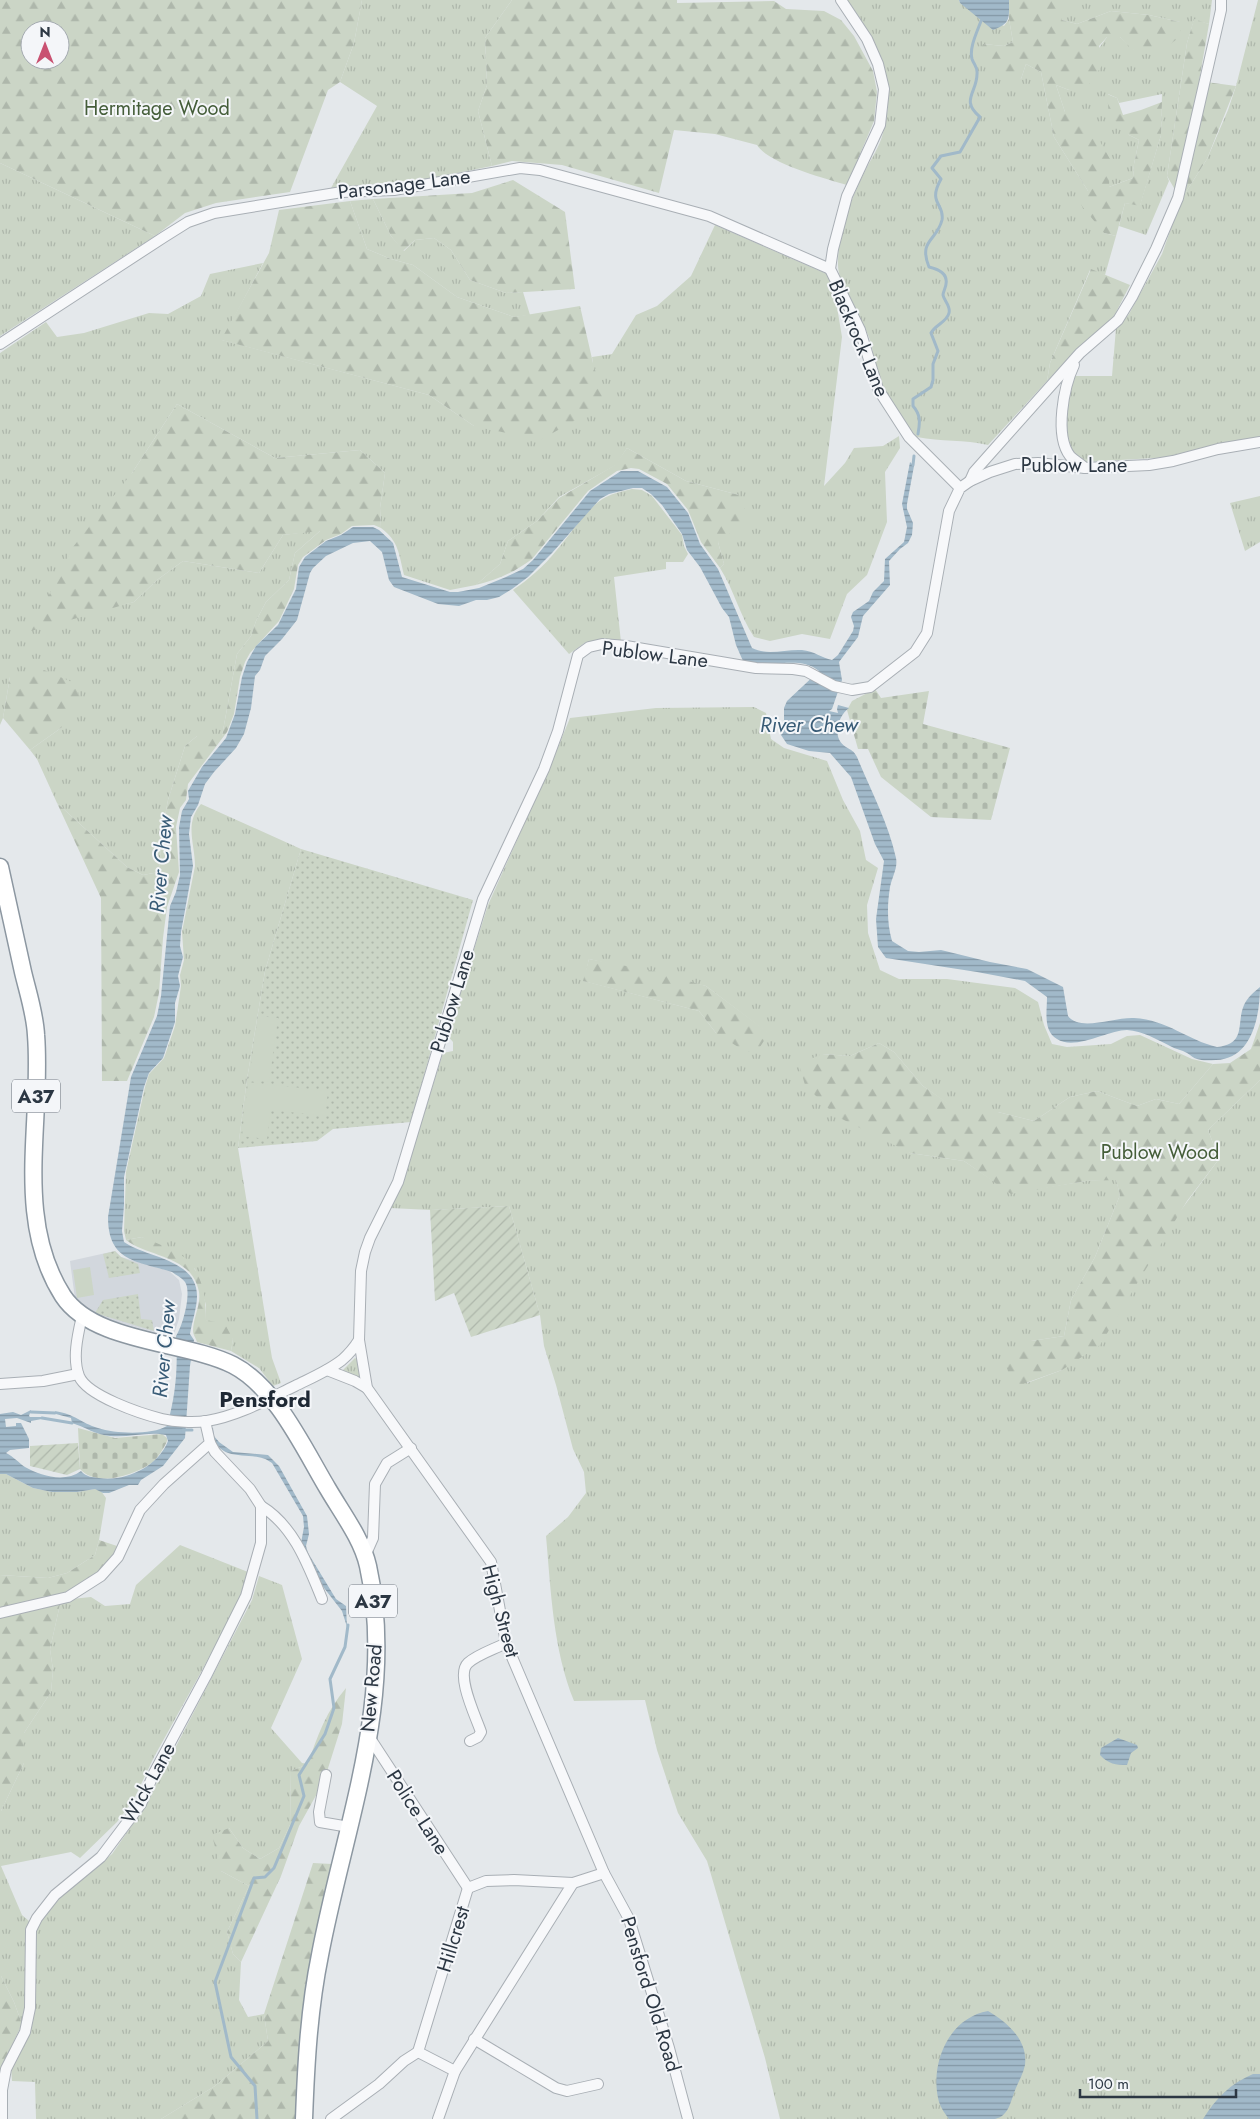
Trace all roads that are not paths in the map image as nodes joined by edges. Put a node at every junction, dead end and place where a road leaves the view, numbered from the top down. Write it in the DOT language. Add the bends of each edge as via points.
graph roads {
  1 [pos="841,0"];
  2 [pos="1221,0"];
  3 [pos="830,269"];
  4 [pos="0,344"];
  5 [pos="1080,353"];
  6 [pos="1260,442"];
  7 [pos="1085,468"];
  8 [pos="970,481"];
  9 [pos="960,488"];
  10 [pos="0,867"];
  11 [pos="82,1316"];
  12 [pos="359,1340"];
  13 [pos="327,1370"];
  14 [pos="78,1374"];
  15 [pos="0,1384"];
  16 [pos="367,1388"];
  17 [pos="271,1398"];
  18 [pos="205,1421"];
  19 [pos="210,1443"];
  20 [pos="411,1448"];
  21 [pos="261,1506"];
  22 [pos="365,1556"];
  23 [pos="322,1599"];
  24 [pos="0,1613"];
  25 [pos="506,1643"];
  26 [pos="368,1735"];
  27 [pos="470,1740"];
  28 [pos="326,1775"];
  29 [pos="349,1827"];
  30 [pos="604,1873"];
  31 [pos="573,1883"];
  32 [pos="468,1888"];
  33 [pos="474,2039"];
  34 [pos="418,2052"];
  35 [pos="455,2071"];
  36 [pos="598,2084"];
  37 [pos="2,2119"];
  38 [pos="304,2119"];
  39 [pos="331,2119"];
  40 [pos="438,2119"];
  41 [pos="688,2119"];
  1 -- 3 [label="street, Blackrock Lane" via="867,39 884,89 880,125 847,196"];
  2 -- 5 [label="street" via="1178,198 1156,249 1118,320"];
  3 -- 4 [label="street, Parsonage Lane" via="709,216 540,170 520,168 394,190 342,192 214,213 188,222"];
  3 -- 9 [label="street, Blackrock Lane" via="860,330 878,389 892,414 923,453"];
  5 -- 7 [label="street" via="1069,375 1062,418 1069,455"];
  5 -- 8 [label="street" via="974,472"];
  6 -- 7 [label="street, Publow Lane" via="1172,461"];
  7 -- 8 [label="street, Publow Lane" via="1015,464"];
  8 -- 9 [label="street, Publow Lane"];
  9 -- 12 [label="street, Publow Lane" via="949,511 928,634 915,652 870,687 852,690 834,686 806,671 756,668 602,644 589,647 578,655 558,731 544,769 483,899 398,1182 365,1252 361,1271"];
  10 -- 11 [label="highway, A37" via="36,1033 34,1179 37,1228 42,1251 56,1282 70,1305"];
  11 -- 14 [label="street" via="76,1356"];
  11 -- 17 [label="highway, New Road / A37" via="101,1326 227,1363 244,1372"];
  12 -- 13 [label="street" via="343,1359"];
  12 -- 16 [label="street, High Street"];
  13 -- 16 [label="street"];
  13 -- 17 [label="street"];
  14 -- 15 [label="street"];
  14 -- 18 [label="street" via="91,1389 125,1407 164,1419"];
  16 -- 20 [label="street, High Street"];
  17 -- 18 [label="street"];
  17 -- 22 [label="highway, New Road / A37" via="318,1471"];
  18 -- 19 [label="street"];
  19 -- 21 [label="street"];
  19 -- 24 [label="street" via="140,1510 118,1557 101,1576 68,1597"];
  20 -- 22 [label="street" via="387,1463 375,1484 373,1538"];
  20 -- 25 [label="street, High Street" via="491,1562"];
  21 -- 23 [label="street" via="277,1517 298,1545"];
  21 -- 37 [label="street, Wick Lane" via="261,1543 246,1596 141,1804 101,1856 55,1895 31,1930 30,2008 25,2032 6,2069"];
  22 -- 26 [label="highway, New Road / A37" via="377,1650"];
  25 -- 27 [label="street" via="468,1663 463,1672 481,1732"];
  25 -- 30 [label="street, High Street"];
  26 -- 29 [label="highway, New Road / A37"];
  26 -- 32 [label="street, Police Lane"];
  28 -- 29 [label="street" via="320,1822"];
  29 -- 38 [label="highway, New Road / A37" via="316,1977"];
  30 -- 31 [label="street, Hillcrest"];
  30 -- 41 [label="street, Pensford Old Road" via="629,1919"];
  31 -- 32 [label="street, Hillcrest" via="486,1881"];
  31 -- 33 [label="street"];
  32 -- 34 [label="street, Hillcrest"];
  33 -- 35 [label="street"];
  33 -- 36 [label="street" via="556,2088 567,2091"];
  34 -- 35 [label="street"];
  34 -- 39 [label="street"];
  35 -- 40 [label="street"];
}
